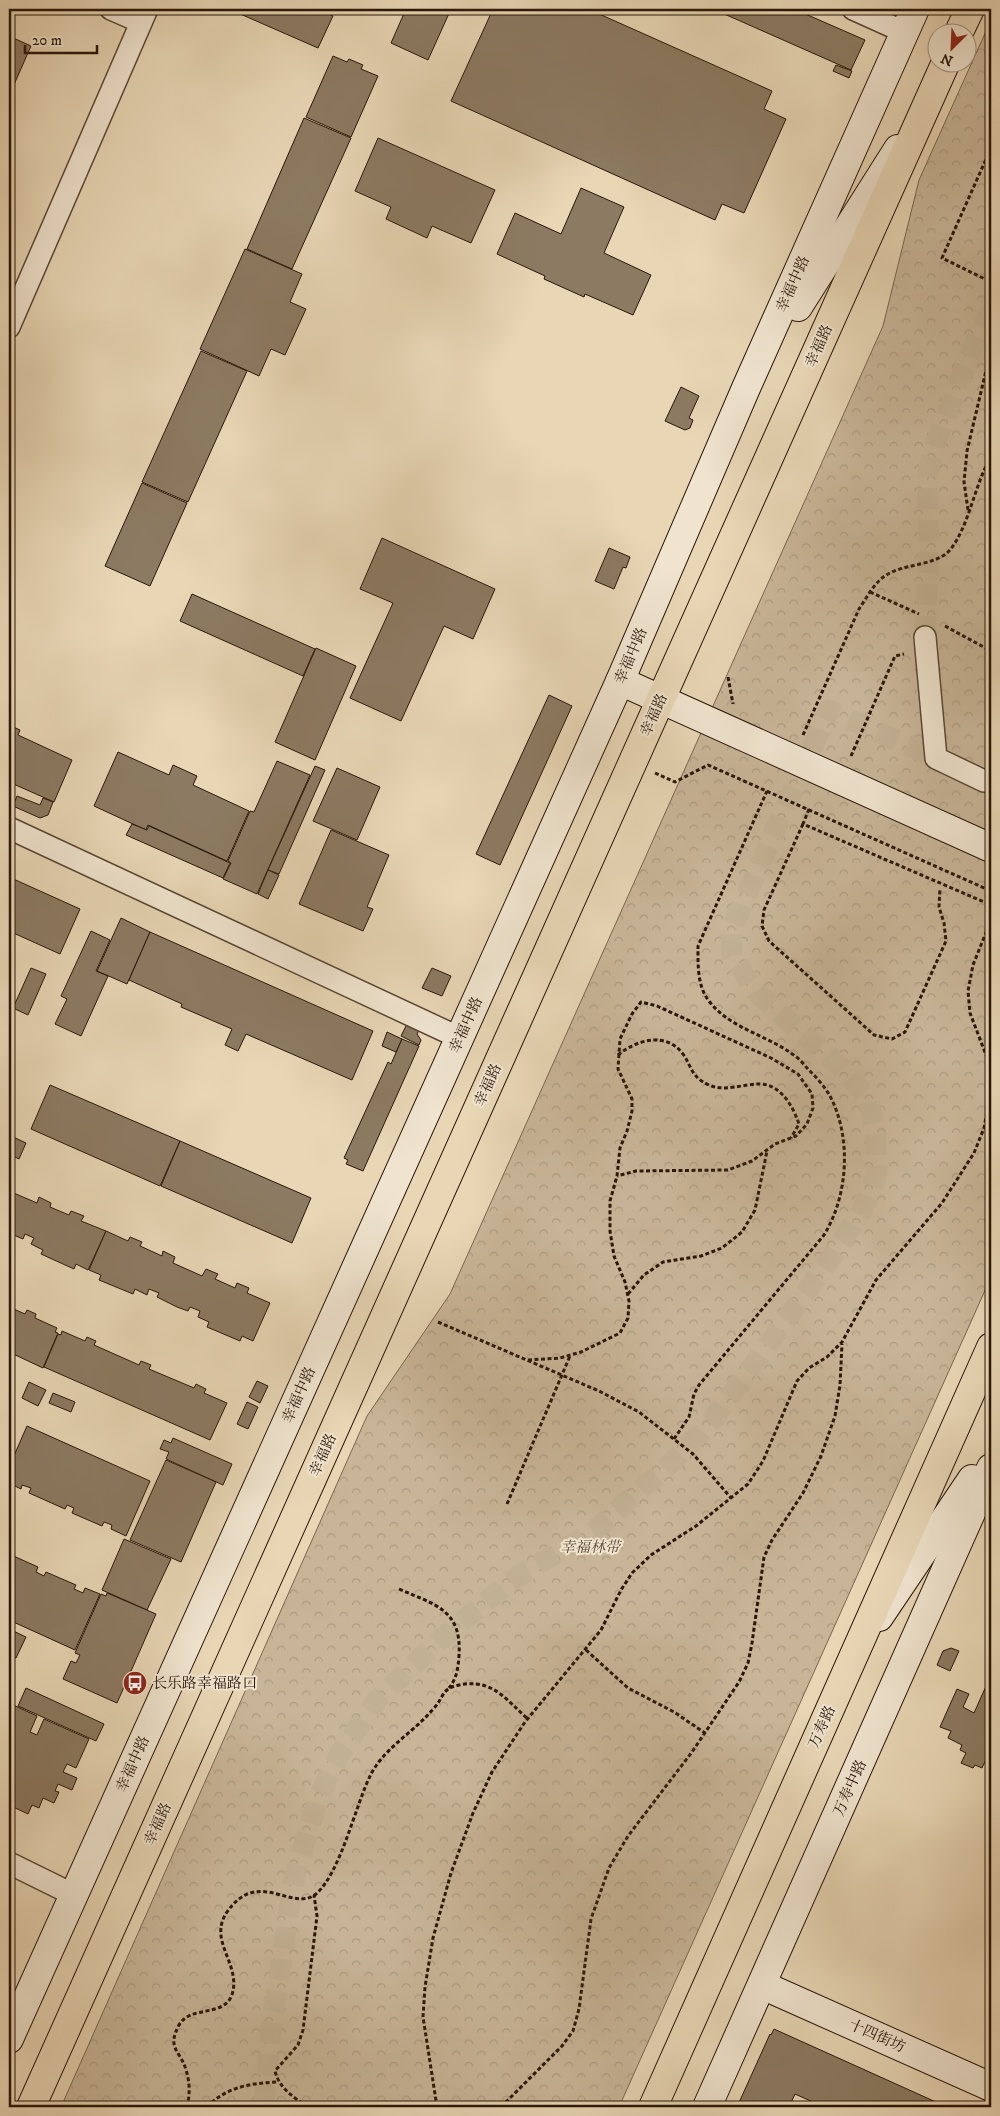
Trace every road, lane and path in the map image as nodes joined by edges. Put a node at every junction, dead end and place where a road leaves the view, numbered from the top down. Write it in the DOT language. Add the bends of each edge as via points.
graph roads {
  1 [pos="111,9"];
  2 [pos="853,9"];
  3 [pos="970,9"];
  4 [pos="144,16"];
  5 [pos="910,21"];
  6 [pos="964,22"];
  7 [pos="941,72"];
  8 [pos="929,99"];
  9 [pos="991,148"];
  10 [pos="991,297"];
  11 [pos="9,327"];
  12 [pos="991,335"];
  13 [pos="985,375"];
  14 [pos="991,377"];
  15 [pos="746,388"];
  16 [pos="991,457"];
  17 [pos="968,510"];
  18 [pos="925,637"];
  19 [pos="895,656"];
  20 [pos="620,681"];
  21 [pos="661,699"];
  22 [pos="803,736"];
  23 [pos="851,757"];
  24 [pos="632,763"];
  25 [pos="984,781"];
  26 [pos="767,791"];
  27 [pos="809,809"];
  28 [pos="803,824"];
  29 [pos="9,828"];
  30 [pos="991,848"];
  31 [pos="940,888"];
  32 [pos="991,891"];
  33 [pos="991,905"];
  34 [pos="991,920"];
  35 [pos="460,1038"];
  36 [pos="618,1055"];
  37 [pos="791,1138"];
  38 [pos="767,1150"];
  39 [pos="617,1176"];
  40 [pos="628,1294"];
  41 [pos="438,1322"];
  42 [pos="842,1342"];
  43 [pos="991,1347"];
  44 [pos="571,1356"];
  45 [pos="528,1360"];
  46 [pos="562,1375"];
  47 [pos="674,1439"];
  48 [pos="991,1451"];
  49 [pos="991,1468"];
  50 [pos="731,1498"];
  51 [pos="506,1504"];
  52 [pos="399,1589"];
  53 [pos="586,1650"];
  54 [pos="856,1652"];
  55 [pos="447,1690"];
  56 [pos="528,1719"];
  57 [pos="706,1733"];
  58 [pos="9,1863"];
  59 [pos="74,1895"];
  60 [pos="314,1895"];
  61 [pos="762,1985"];
  62 [pos="9,2039"];
  63 [pos="278,2082"];
  64 [pos="991,2087"];
  65 [pos="436,2106"];
  66 [pos="31,2107"];
  67 [pos="187,2107"];
  68 [pos="208,2107"];
  69 [pos="308,2107"];
  70 [pos="411,2107"];
  71 [pos="501,2107"];
  72 [pos="653,2107"];
  73 [pos="707,2107"];
  1 -- 4 [label="street"];
  2 -- 5 [label="street"];
  3 -- 6 [label="main road"];
  4 -- 11 [label="street"];
  5 -- 15 [label="main road, 幸福中路"];
  7 -- 8 [label="main road, 幸福路"];
  8 -- 15 [label="main road"];
  8 -- 21 [label="main road, 幸福路"];
  9 -- 10 [label="path" via="942,258 989,281"];
  12 -- 13 [label="path"];
  13 -- 14 [label="path"];
  13 -- 17 [label="path" via="967,451 964,482"];
  15 -- 20 [label="main road, 幸福中路"];
  16 -- 17 [label="path"];
  17 -- 22 [label="path" via="958,540 947,553 930,562 905,566 886,575 870,592 859,609"];
  18 -- 25 [label="street" via="936,758"];
  19 -- 23 [label="path"];
  20 -- 21 [label="main road"];
  20 -- 35 [label="main road, 幸福中路"];
  21 -- 24 [label="main road, 幸福路"];
  21 -- 30 [label="main road"];
  24 -- 26 [label="path" via="675,782 708,765"];
  24 -- 66 [label="main road, 幸福路"];
  26 -- 27 [label="path"];
  26 -- 47 [label="path" via="698,946 700,984 708,1000 723,1015 796,1056 830,1096 843,1139 842,1185 837,1207 824,1235 699,1385 689,1417"];
  27 -- 28 [label="path"];
  27 -- 32 [label="path"];
  28 -- 31 [label="path" via="764,910 762,926 769,941 874,1035 892,1039 905,1032 946,941 939,907"];
  28 -- 33 [label="path"];
  29 -- 35 [label="street"];
  34 -- 42 [label="path" via="973,965 968,990 970,1013 991,1068 984,1128 974,1153 942,1203 876,1280"];
  35 -- 59 [label="main road, 幸福中路"];
  36 -- 37 [label="path" via="636,1042 659,1040 674,1045 697,1078 710,1086 721,1089 760,1083 770,1086 782,1094 794,1109 799,1124"];
  36 -- 37 [label="path" via="620,1039 641,1002 657,1006 772,1058 798,1074 812,1094 813,1108 807,1124"];
  36 -- 39 [label="path" via="618,1069 632,1099"];
  37 -- 38 [label="path"];
  38 -- 39 [label="path" via="752,1161 728,1170 636,1171"];
  38 -- 40 [label="path" via="755,1210 742,1232 722,1248 701,1256 663,1262 644,1275"];
  39 -- 40 [label="path" via="610,1201 610,1231 614,1256"];
  40 -- 44 [label="path" via="628,1318 620,1333"];
  41 -- 45 [label="path"];
  42 -- 50 [label="path" via="797,1382 763,1461 748,1484"];
  42 -- 57 [label="path" via="840,1384 821,1456 803,1493 764,1557 748,1663"];
  43 -- 54 [label="main road, 万寿路"];
  44 -- 45 [label="path"];
  44 -- 46 [label="path"];
  45 -- 46 [label="path"];
  46 -- 47 [label="path" via="639,1412"];
  46 -- 51 [label="path"];
  47 -- 50 [label="path" via="693,1454"];
  48 -- 54 [label="main road"];
  49 -- 61 [label="main road, 万寿中路"];
  50 -- 53 [label="path" via="696,1526 651,1554 632,1573 601,1630"];
  52 -- 55 [label="path" via="443,1608 455,1623 459,1640 457,1671 455,1681"];
  53 -- 56 [label="path"];
  53 -- 57 [label="path" via="628,1688"];
  54 -- 72 [label="main road, 万寿路"];
  55 -- 56 [label="path" via="457,1685 488,1685"];
  55 -- 60 [label="path" via="438,1704 372,1773 344,1846 324,1886"];
  56 -- 65 [label="path" via="492,1772 473,1813 451,1872 433,1938 423,2017"];
  57 -- 71 [label="path" via="628,1836 609,1868 591,1919 573,2031"];
  58 -- 59 [label="street"];
  59 -- 62 [label="main road, 幸福中路"];
  60 -- 63 [label="path" via="317,1916 303,2030 298,2045 275,2071"];
  60 -- 67 [label="path" via="300,1900 260,1890 242,1896 227,1912 220,1929 220,1940 233,1976 233,1992 226,2004 211,2012 194,2014 180,2023 174,2039 175,2051 186,2068 190,2090"];
  61 -- 64 [label="main road, 十四街坊"];
  61 -- 73 [label="main road, 万寿中路"];
  63 -- 68 [label="path" via="253,2083 230,2090"];
  63 -- 69 [label="path"];
  65 -- 70 [label="path"];
}
